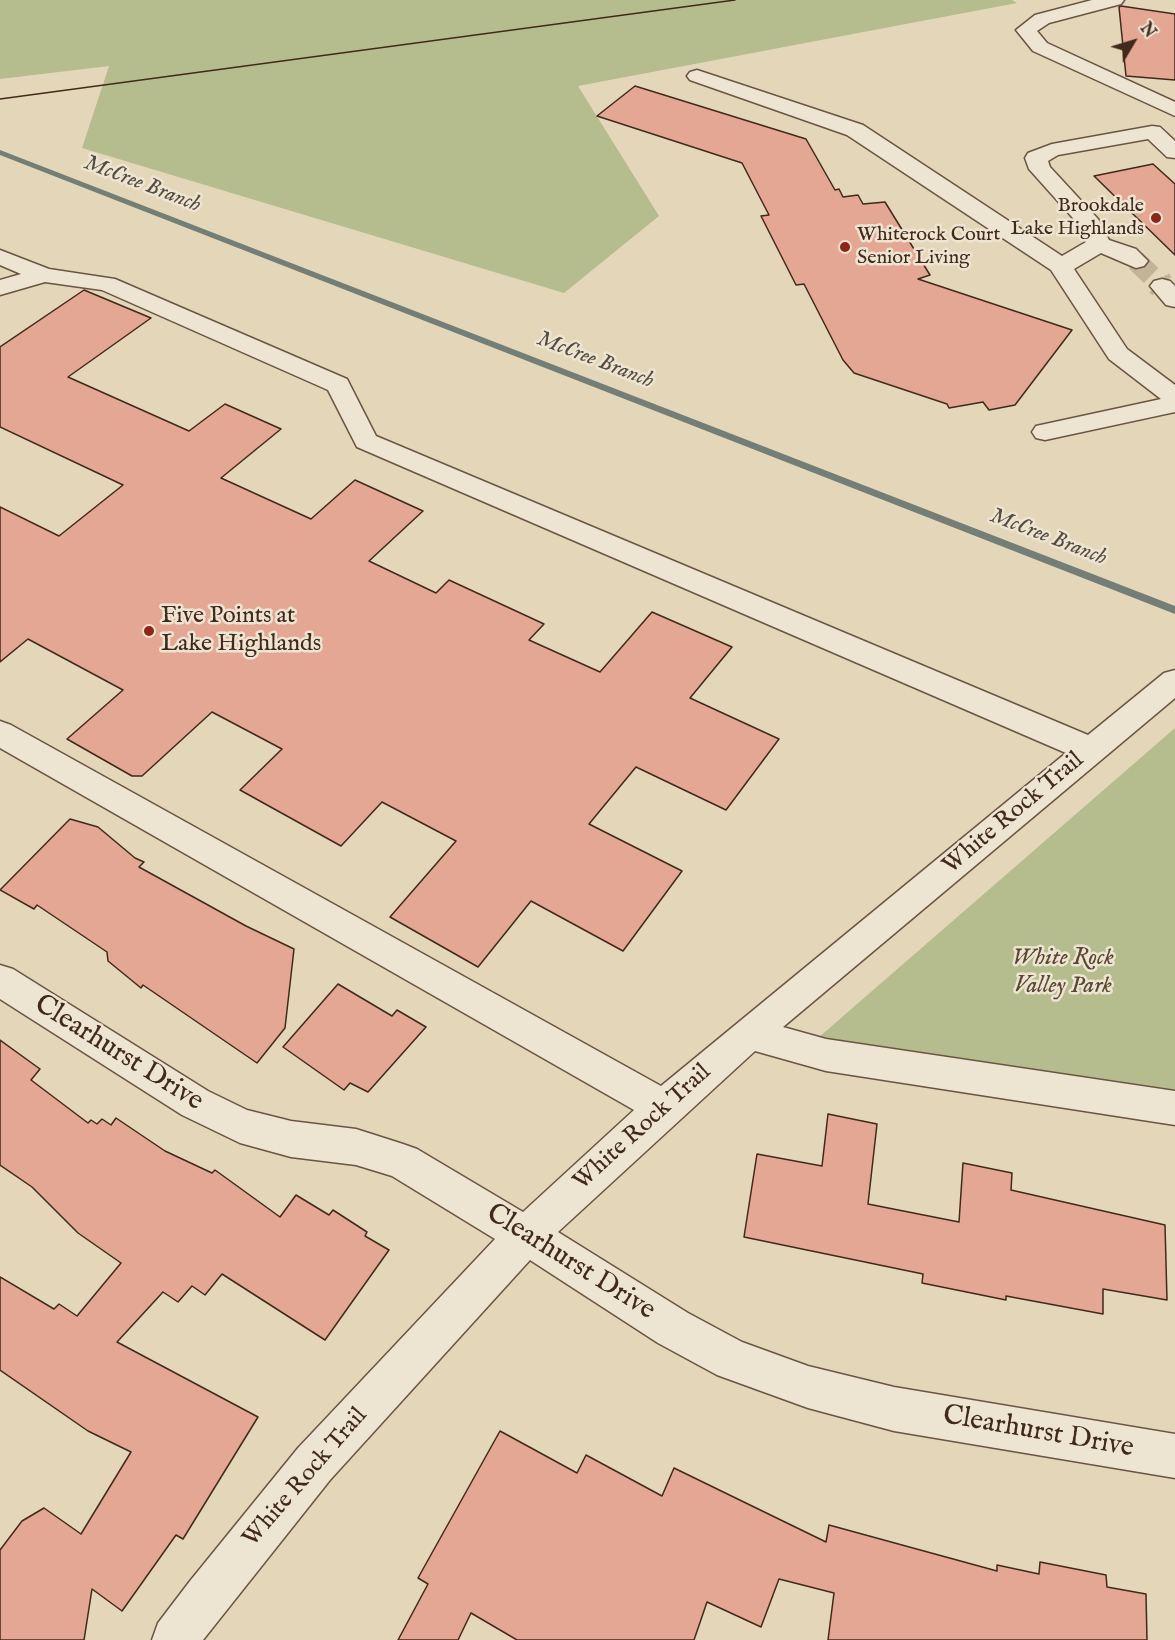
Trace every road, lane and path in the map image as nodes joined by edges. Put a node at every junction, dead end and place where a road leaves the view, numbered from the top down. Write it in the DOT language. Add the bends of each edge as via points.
graph roads {
  1 [pos="1114,0"];
  2 [pos="697,76"];
  3 [pos="1175,110"];
  4 [pos="1175,152"];
  5 [pos="1098,244"];
  6 [pos="0,257"];
  7 [pos="1136,261"];
  8 [pos="1061,266"];
  9 [pos="44,275"];
  10 [pos="0,288"];
  11 [pos="1175,397"];
  12 [pos="1175,404"];
  13 [pos="1045,432"];
  14 [pos="1175,681"];
  15 [pos="0,732"];
  16 [pos="1091,750"];
  17 [pos="0,980"];
  18 [pos="749,1033"];
  19 [pos="664,1107"];
  20 [pos="1175,1108"];
  21 [pos="526,1235"];
  22 [pos="1175,1456"];
  23 [pos="175,1640"];
  1 -- 3 [label="street" via="1042,19 1026,30 1040,47"];
  2 -- 8 [label="street" via="855,130"];
  4 -- 5 [label="street" via="1152,132 1053,150 1036,158 1040,169 1090,224"];
  5 -- 7 [label="street" via="1128,254"];
  5 -- 8 [label="street"];
  6 -- 9 [label="street"];
  8 -- 11 [label="street" via="1118,354"];
  9 -- 10 [label="street"];
  9 -- 16 [label="street" via="107,284 338,385 366,441"];
  12 -- 13 [label="street"];
  14 -- 16 [label="street, White Rock Trail"];
  15 -- 19 [label="street"];
  16 -- 18 [label="street, White Rock Trail"];
  17 -- 21 [label="street, Clearhurst Drive" via="195,1103 240,1126 291,1139 356,1147 404,1162"];
  18 -- 19 [label="street, White Rock Trail"];
  18 -- 20 [label="street" via="826,1055"];
  19 -- 21 [label="street, White Rock Trail"];
  21 -- 22 [label="street, Clearhurst Drive" via="673,1328 732,1360 808,1387 894,1408"];
  21 -- 23 [label="street, White Rock Trail" via="314,1464"];
}
